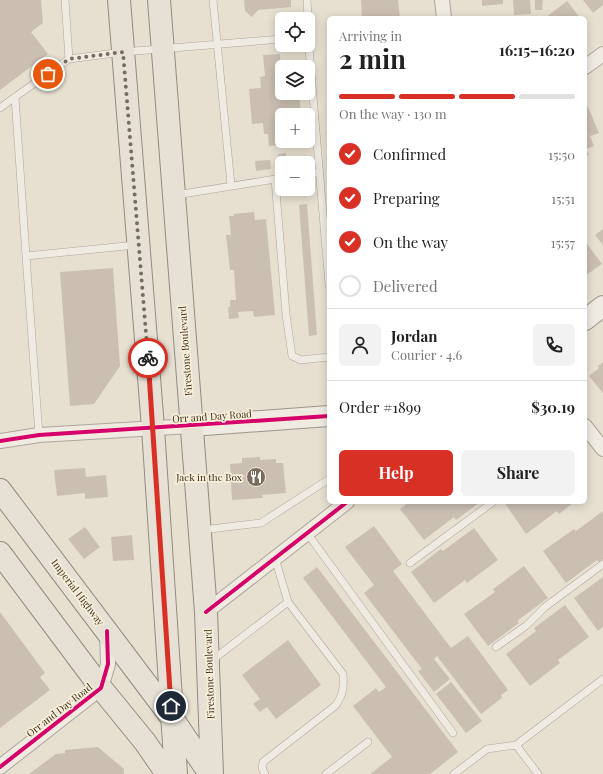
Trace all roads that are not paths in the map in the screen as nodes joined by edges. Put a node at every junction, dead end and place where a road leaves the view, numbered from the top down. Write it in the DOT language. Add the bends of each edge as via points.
graph roads {
  1 [pos="65,0"];
  2 [pos="119,0"];
  3 [pos="159,0"];
  4 [pos="213,0"];
  5 [pos="307,0"];
  6 [pos="442,0"];
  7 [pos="308,12"];
  8 [pos="444,16"];
  9 [pos="275,40"];
  10 [pos="217,44"];
  11 [pos="163,49"];
  12 [pos="123,52"];
  13 [pos="310,52"];
  14 [pos="603,54"];
  15 [pos="69,59"];
  16 [pos="587,66"];
  17 [pos="15,97"];
  18 [pos="0,108"];
  19 [pos="320,172"];
  20 [pos="315,173"];
  21 [pos="275,178"];
  22 [pos="231,185"];
  23 [pos="174,195"];
  24 [pos="279,196"];
  25 [pos="139,245"];
  26 [pos="26,256"];
  27 [pos="327,260"];
  28 [pos="603,306"];
  29 [pos="587,318"];
  30 [pos="327,357"];
  31 [pos="327,416"];
  32 [pos="191,426"];
  33 [pos="153,428"];
  34 [pos="587,431"];
  35 [pos="39,436"];
  36 [pos="0,441"];
  37 [pos="603,449"];
  38 [pos="327,480"];
  39 [pos="0,490"];
  40 [pos="344,504"];
  41 [pos="491,504"];
  42 [pos="200,530"];
  43 [pos="307,533"];
  44 [pos="0,553"];
  45 [pos="275,558"];
  46 [pos="410,564"];
  47 [pos="603,564"];
  48 [pos="288,602"];
  49 [pos="206,612"];
  50 [pos="107,631"];
  51 [pos="496,647"];
  52 [pos="208,664"];
  53 [pos="603,679"];
  54 [pos="102,688"];
  55 [pos="172,718"];
  56 [pos="453,733"];
  57 [pos="368,742"];
  58 [pos="516,746"];
  59 [pos="0,767"];
  60 [pos="167,774"];
  61 [pos="176,774"];
  62 [pos="211,774"];
  63 [pos="265,774"];
  64 [pos="326,774"];
  65 [pos="454,774"];
  66 [pos="538,774"];
  1 -- 15 [label="lane"];
  2 -- 12 [label="main road"];
  3 -- 11 [label="main road, Firestone Boulevard"];
  4 -- 10 [label="lane"];
  5 -- 7 [label="lane"];
  6 -- 8 [label="street"];
  9 -- 10 [label="lane"];
  10 -- 11 [label="lane"];
  10 -- 22 [label="lane"];
  11 -- 12 [label="lane"];
  11 -- 23 [label="main road, Firestone Boulevard"];
  12 -- 15 [label="lane"];
  12 -- 25 [label="main road"];
  13 -- 19 [label="lane"];
  14 -- 16 [label="street"];
  15 -- 17 [label="lane"];
  17 -- 18 [label="lane"];
  17 -- 26 [label="lane"];
  19 -- 20 [label="lane"];
  19 -- 27 [label="lane"];
  21 -- 22 [label="lane"];
  22 -- 23 [label="lane"];
  23 -- 32 [label="main road, Firestone Boulevard"];
  24 -- 30 [label="lane" via="286,314 292,356 302,360"];
  25 -- 26 [label="lane"];
  25 -- 33 [label="main road"];
  26 -- 35 [label="lane"];
  28 -- 29 [label="street"];
  31 -- 32 [label="street, Orr and Day Road"];
  32 -- 33 [label="street, Orr and Day Road"];
  32 -- 42 [label="main road, Firestone Boulevard"];
  33 -- 35 [label="street, Orr and Day Road"];
  33 -- 55 [label="main road"];
  34 -- 37 [label="street"];
  35 -- 36 [label="street, Orr and Day Road"];
  38 -- 42 [label="lane" via="261,522"];
  39 -- 50 [label="main road, Imperial Highway"];
  40 -- 43 [label="street"];
  41 -- 46 [label="lane"];
  42 -- 49 [label="main road, Firestone Boulevard"];
  43 -- 45 [label="street"];
  43 -- 56 [label="lane"];
  44 -- 54 [label="main road"];
  45 -- 48 [label="lane"];
  45 -- 49 [label="street"];
  47 -- 51 [label="lane"];
  48 -- 52 [label="lane"];
  48 -- 63 [label="lane" via="343,674 344,686 341,698 335,706 263,762"];
  49 -- 52 [label="main road, Firestone Boulevard"];
  50 -- 54 [label="street, Orr and Day Road" via="108,664"];
  50 -- 55 [label="main road, Imperial Highway"];
  52 -- 62 [label="main road, Firestone Boulevard"];
  53 -- 58 [label="lane"];
  54 -- 59 [label="street, Orr and Day Road"];
  54 -- 60 [label="main road"];
  55 -- 61 [label="main road"];
  55 -- 62 [label="main road, Imperial Highway"];
  57 -- 64 [label="lane"];
  58 -- 65 [label="lane" via="487,749"];
  58 -- 66 [label="lane"];
}
